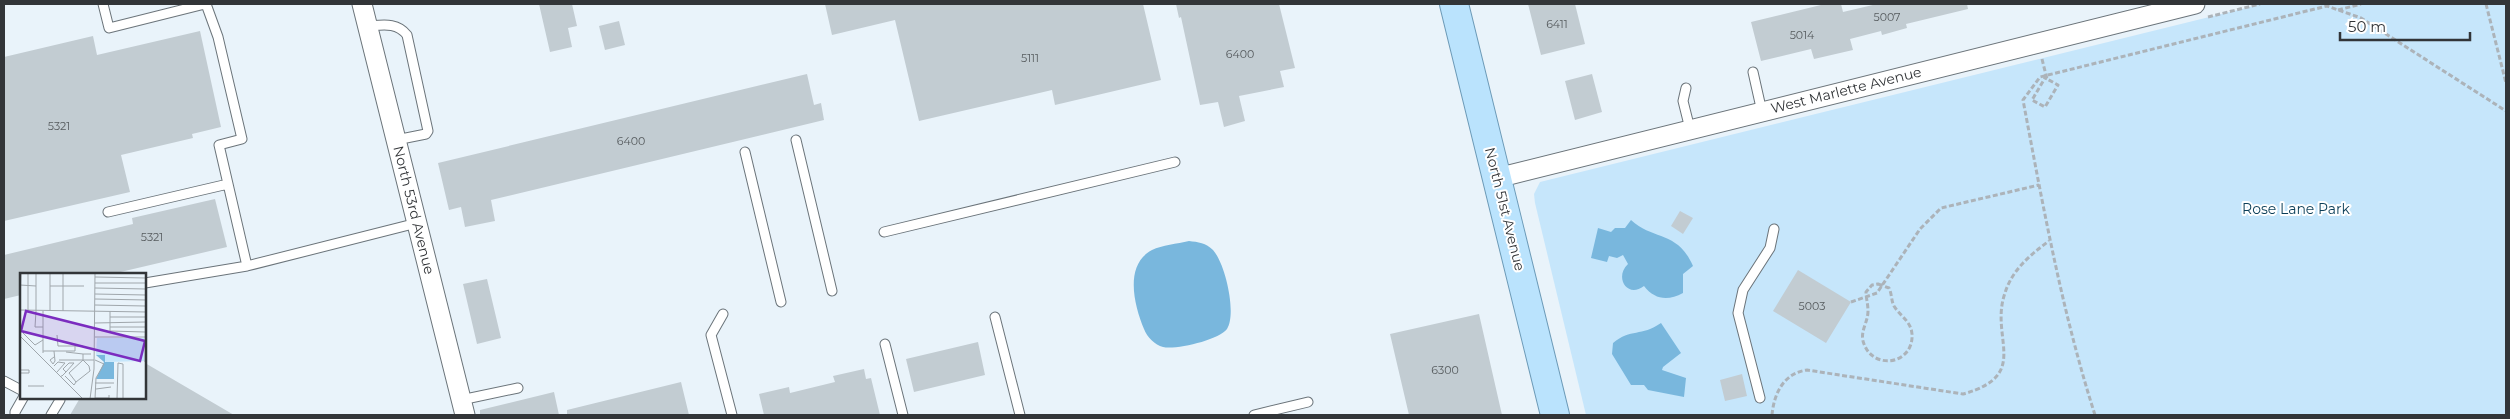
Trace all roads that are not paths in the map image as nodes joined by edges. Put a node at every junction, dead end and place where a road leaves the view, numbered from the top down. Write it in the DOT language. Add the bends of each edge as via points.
graph roads {
  1 [pos="103,4"];
  2 [pos="205,4"];
  3 [pos="362,4"];
  4 [pos="1454,4"];
  5 [pos="2195,4"];
  6 [pos="368,26"];
  7 [pos="1753,72"];
  8 [pos="1686,88"];
  9 [pos="1762,112"];
  10 [pos="1690,129"];
  11 [pos="396,140"];
  12 [pos="796,140"];
  13 [pos="745,152"];
  14 [pos="1176,162"];
  15 [pos="1497,178"];
  16 [pos="228,184"];
  17 [pos="108,212"];
  18 [pos="417,223"];
  19 [pos="1774,230"];
  20 [pos="884,232"];
  21 [pos="247,266"];
  22 [pos="146,283"];
  23 [pos="832,291"];
  24 [pos="780,302"];
  25 [pos="723,314"];
  26 [pos="995,317"];
  27 [pos="885,344"];
  28 [pos="4,381"];
  29 [pos="518,388"];
  30 [pos="20,389"];
  31 [pos="1760,398"];
  32 [pos="22,399"];
  33 [pos="60,400"];
  34 [pos="1308,402"];
  35 [pos="463,408"];
  36 [pos="15,415"];
  37 [pos="51,415"];
  38 [pos="732,415"];
  39 [pos="903,415"];
  40 [pos="1020,415"];
  41 [pos="1254,415"];
  42 [pos="1555,415"];
  1 -- 2 [label="lane" via="109,28"];
  2 -- 16 [label="lane" via="218,37 242,139 219,145"];
  3 -- 6 [label="street, North 53rd Avenue"];
  4 -- 15 [label="main road, North 51st Avenue"];
  5 -- 9 [label="street, West Marlette Avenue"];
  6 -- 11 [label="street, North 53rd Avenue"];
  6 -- 11 [label="lane" via="402,28 407,36 428,130 426,134"];
  7 -- 9 [label="lane"];
  8 -- 10 [label="lane" via="1683,101"];
  9 -- 10 [label="street, West Marlette Avenue"];
  10 -- 15 [label="street, West Marlette Avenue"];
  11 -- 18 [label="street, North 53rd Avenue"];
  12 -- 23 [label="lane"];
  13 -- 24 [label="lane"];
  14 -- 20 [label="lane"];
  15 -- 42 [label="main road, North 51st Avenue"];
  16 -- 17 [label="lane"];
  16 -- 21 [label="lane"];
  18 -- 21 [label="lane"];
  18 -- 35 [label="street, North 53rd Avenue"];
  19 -- 31 [label="lane" via="1770,248 1743,290 1738,313"];
  21 -- 22 [label="lane"];
  25 -- 38 [label="lane" via="711,335"];
  26 -- 40 [label="lane"];
  27 -- 39 [label="lane"];
  28 -- 30 [label="lane"];
  29 -- 35 [label="lane"];
  32 -- 36 [label="lane"];
  33 -- 37 [label="lane"];
  34 -- 41 [label="lane"];
}
